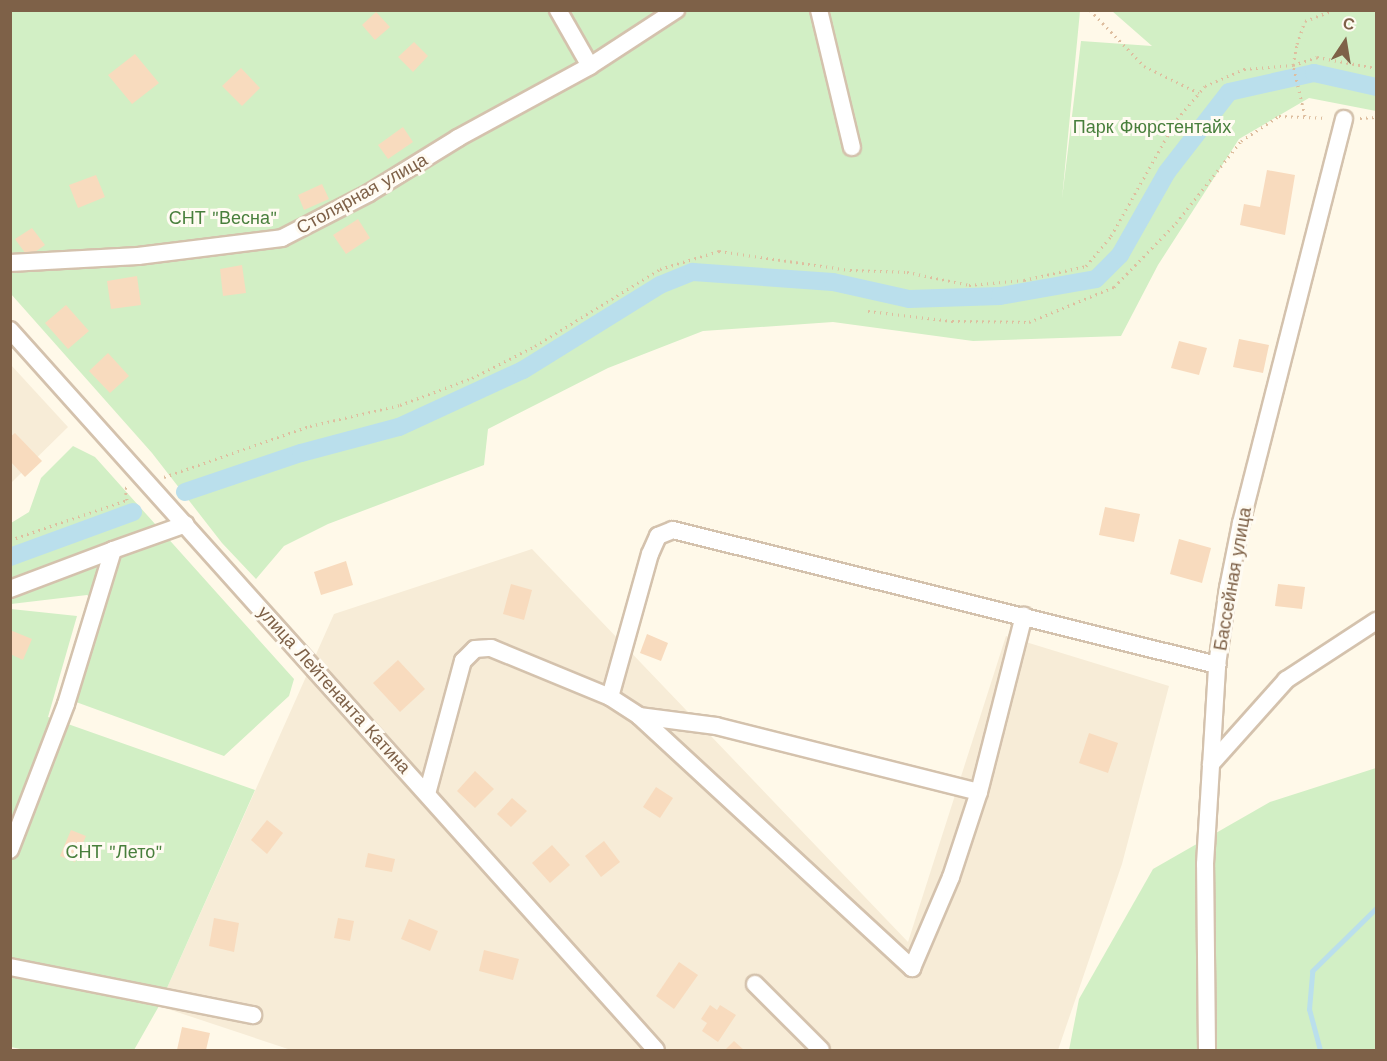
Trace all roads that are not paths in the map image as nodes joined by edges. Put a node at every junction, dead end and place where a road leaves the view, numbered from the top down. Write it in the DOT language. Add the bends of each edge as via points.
graph roads {
  1 [pos="558,10"];
  2 [pos="676,10"];
  3 [pos="819,10"];
  4 [pos="590,66"];
  5 [pos="1344,119"];
  6 [pos="852,147"];
  7 [pos="10,263"];
  8 [pos="10,330"];
  9 [pos="186,524"];
  10 [pos="113,550"];
  11 [pos="10,590"];
  12 [pos="1024,616"];
  13 [pos="1377,621"];
  14 [pos="1217,665"];
  15 [pos="610,697"];
  16 [pos="639,716"];
  17 [pos="1211,764"];
  18 [pos="978,792"];
  19 [pos="427,794"];
  20 [pos="11,849"];
  21 [pos="10,967"];
  22 [pos="755,984"];
  23 [pos="253,1016"];
  24 [pos="656,1050"];
  25 [pos="821,1050"];
  26 [pos="1207,1050"];
  1 -- 4 [label="street"];
  2 -- 4 [label="street, Столярная улица"];
  3 -- 6 [label="street"];
  4 -- 7 [label="street, Столярная улица" via="458,138 369,193 282,238 138,256"];
  5 -- 14 [label="street, Бассейная улица" via="1241,524"];
  8 -- 9 [label="street, улица Лейтенанта Катина"];
  9 -- 10 [label="street"];
  9 -- 19 [label="street, улица Лейтенанта Катина"];
  10 -- 11 [label="street"];
  10 -- 20 [label="street" via="66,704"];
  12 -- 14 [label="street"];
  12 -- 15 [label="street" via="673,531 658,536 650,554"];
  12 -- 18 [label="street"];
  13 -- 17 [label="street" via="1286,680"];
  14 -- 17 [label="street, Бассейная улица"];
  15 -- 16 [label="street"];
  15 -- 19 [label="street" via="491,648 475,649 464,662"];
  16 -- 18 [label="street" via="716,726"];
  16 -- 18 [label="street" via="912,968 951,877"];
  17 -- 26 [label="street, Бассейная улица" via="1204,864"];
  19 -- 24 [label="street, улица Лейтенанта Катина"];
  21 -- 23 [label="street"];
  22 -- 25 [label="street"];
}
